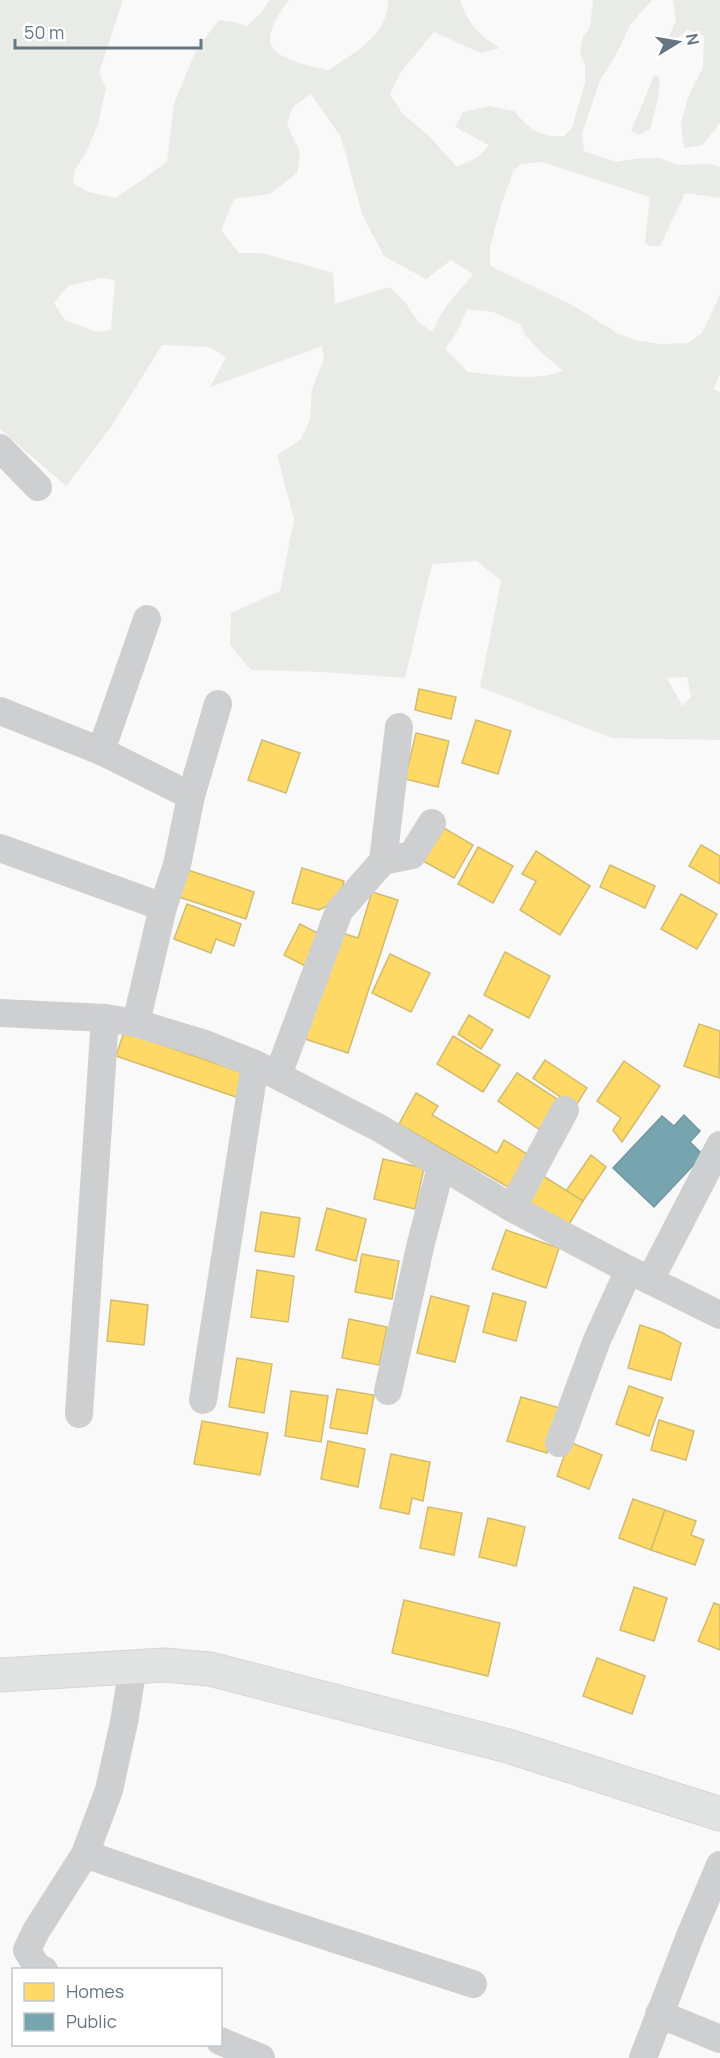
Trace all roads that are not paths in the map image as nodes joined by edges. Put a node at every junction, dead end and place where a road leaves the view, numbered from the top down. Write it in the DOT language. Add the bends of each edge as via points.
graph roads {
  1 [pos="0,448"];
  2 [pos="38,487"];
  3 [pos="147,619"];
  4 [pos="218,704"];
  5 [pos="0,711"];
  6 [pos="399,727"];
  7 [pos="101,751"];
  8 [pos="191,796"];
  9 [pos="432,823"];
  10 [pos="0,848"];
  11 [pos="383,861"];
  12 [pos="164,907"];
  13 [pos="0,1013"];
  14 [pos="105,1018"];
  15 [pos="136,1023"];
  16 [pos="266,1070"];
  17 [pos="565,1110"];
  18 [pos="720,1144"];
  19 [pos="441,1167"];
  20 [pos="512,1208"];
  21 [pos="639,1275"];
  22 [pos="720,1315"];
  23 [pos="388,1391"];
  24 [pos="203,1400"];
  25 [pos="79,1414"];
  26 [pos="559,1443"];
  27 [pos="133,1667"];
  28 [pos="0,1675"];
  29 [pos="720,1814"];
  30 [pos="85,1854"];
  31 [pos="720,1865"];
  32 [pos="40,1968"];
  33 [pos="473,1984"];
  34 [pos="659,2014"];
  35 [pos="720,2039"];
  36 [pos="222,2042"];
  37 [pos="261,2058"];
  38 [pos="643,2058"];
  1 -- 2 [label="street"];
  3 -- 7 [label="street"];
  4 -- 8 [label="street"];
  5 -- 7 [label="street"];
  6 -- 11 [label="street"];
  7 -- 8 [label="street"];
  8 -- 12 [label="street"];
  9 -- 11 [label="street" via="412,855"];
  10 -- 12 [label="street"];
  11 -- 16 [label="street" via="339,911"];
  12 -- 15 [label="street"];
  13 -- 14 [label="street"];
  14 -- 15 [label="street"];
  14 -- 25 [label="street"];
  15 -- 16 [label="street" via="205,1044"];
  16 -- 19 [label="street" via="381,1129"];
  16 -- 24 [label="street"];
  17 -- 20 [label="street"];
  18 -- 21 [label="street"];
  19 -- 20 [label="street"];
  19 -- 23 [label="street"];
  20 -- 21 [label="street"];
  21 -- 22 [label="street"];
  21 -- 26 [label="street" via="597,1340"];
  27 -- 28 [label="main road"];
  27 -- 29 [label="main road" via="210,1669 508,1746"];
  27 -- 30 [label="street" via="109,1790"];
  30 -- 32 [label="street" via="27,1950"];
  30 -- 33 [label="street"];
  31 -- 34 [label="street"];
  34 -- 35 [label="street"];
  34 -- 38 [label="street"];
  36 -- 37 [label="street"];
}
